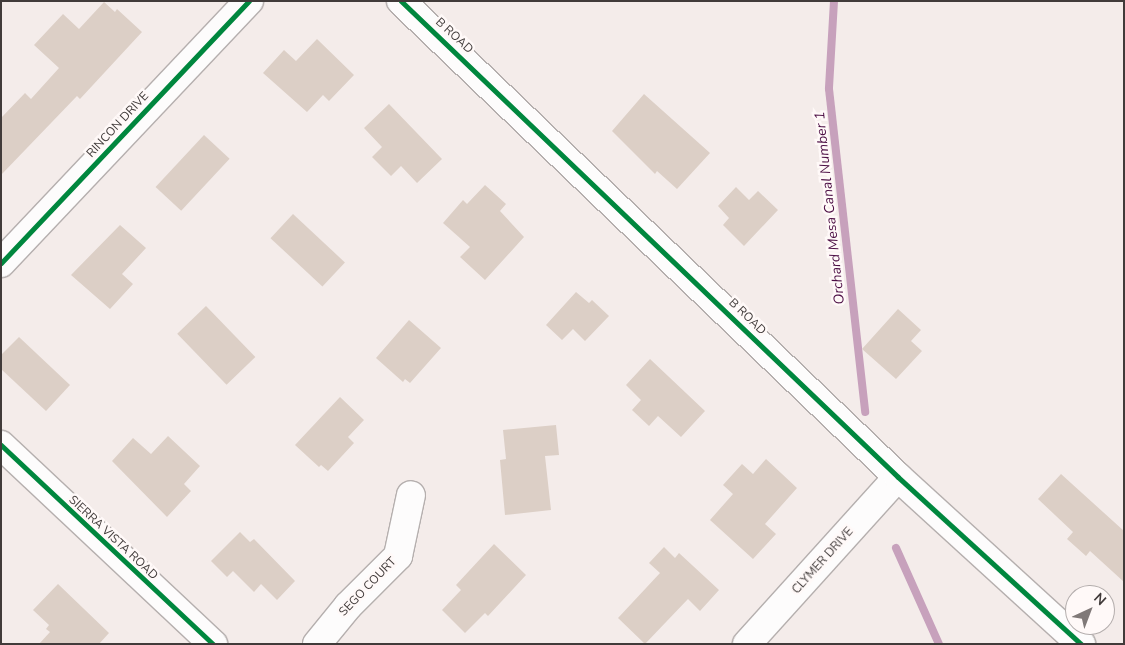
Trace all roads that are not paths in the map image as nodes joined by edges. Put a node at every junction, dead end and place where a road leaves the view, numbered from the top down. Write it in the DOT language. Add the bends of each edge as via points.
graph roads {
  1 [pos="249,1"];
  2 [pos="401,1"];
  3 [pos="1,263"];
  4 [pos="1,445"];
  5 [pos="898,478"];
  6 [pos="411,495"];
  7 [pos="213,644"];
  8 [pos="317,644"];
  9 [pos="747,644"];
  10 [pos="1081,644"];
  1 -- 3 [label="street, RINCON DRIVE"];
  2 -- 5 [label="street, B ROAD"];
  4 -- 7 [label="street, SIERRA VISTA ROAD"];
  5 -- 9 [label="street, CLYMER DRIVE"];
  5 -- 10 [label="street, B ROAD"];
  6 -- 8 [label="street, SEGO COURT" via="398,556 348,606"];
}
